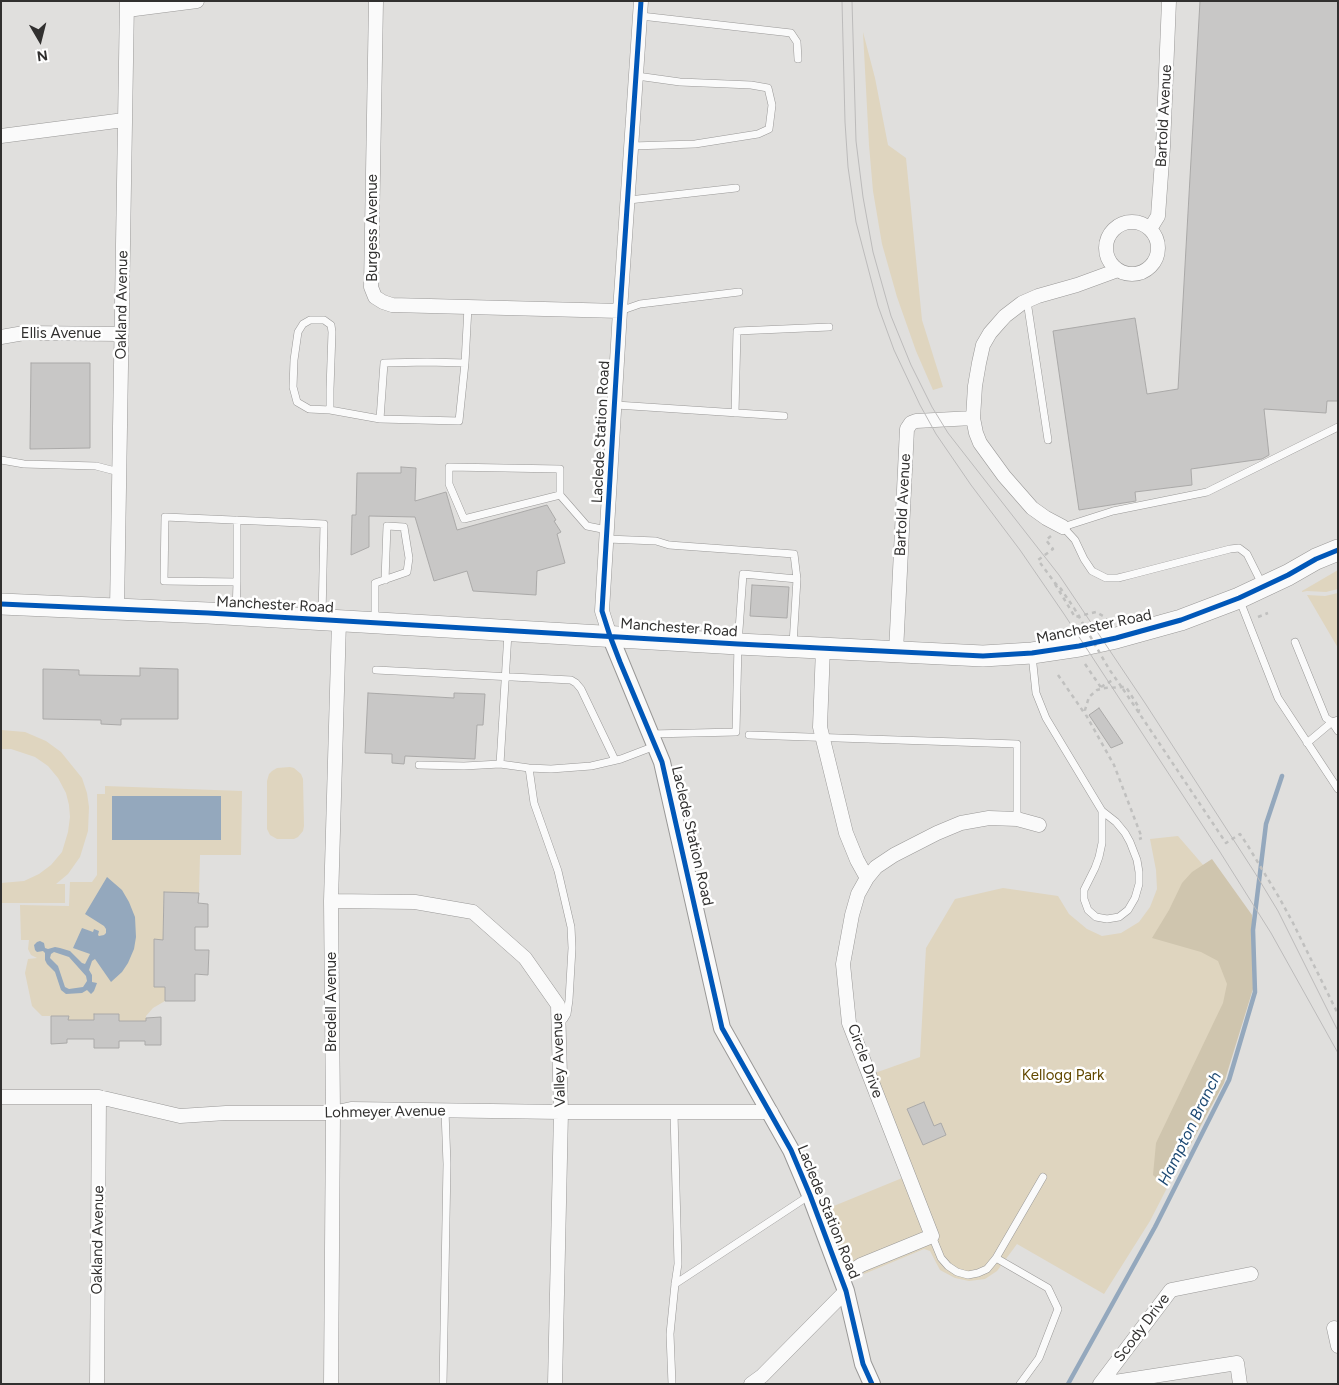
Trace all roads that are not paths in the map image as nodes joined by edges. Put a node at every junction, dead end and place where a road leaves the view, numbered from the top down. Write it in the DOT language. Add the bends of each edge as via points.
graph roads {
  1 [pos="197,1"];
  2 [pos="376,1"];
  3 [pos="641,1"];
  4 [pos="1169,1"];
  5 [pos="127,6"];
  6 [pos="640,16"];
  7 [pos="798,59"];
  8 [pos="637,76"];
  9 [pos="124,120"];
  10 [pos="1,136"];
  11 [pos="632,146"];
  12 [pos="736,188"];
  13 [pos="629,200"];
  14 [pos="1150,229"];
  15 [pos="1118,270"];
  16 [pos="739,292"];
  17 [pos="1027,300"];
  18 [pos="468,307"];
  19 [pos="620,311"];
  20 [pos="828,328"];
  21 [pos="121,334"];
  22 [pos="1,337"];
  23 [pos="465,363"];
  24 [pos="616,405"];
  25 [pos="330,410"];
  26 [pos="735,413"];
  27 [pos="784,416"];
  28 [pos="973,418"];
  29 [pos="380,419"];
  30 [pos="1338,427"];
  31 [pos="1048,440"];
  32 [pos="1,460"];
  33 [pos="119,472"];
  34 [pos="560,495"];
  35 [pos="237,520"];
  36 [pos="1059,530"];
  37 [pos="607,535"];
  38 [pos="1338,538"];
  39 [pos="1338,550"];
  40 [pos="1316,559"];
  41 [pos="797,579"];
  42 [pos="385,580"];
  43 [pos="237,582"];
  44 [pos="1263,587"];
  45 [pos="1238,598"];
  46 [pos="1,604"];
  47 [pos="117,609"];
  48 [pos="236,615"];
  49 [pos="330,621"];
  50 [pos="375,623"];
  51 [pos="508,631"];
  52 [pos="610,636"];
  53 [pos="1295,642"];
  54 [pos="738,644"];
  55 [pos="793,646"];
  56 [pos="823,648"];
  57 [pos="896,652"];
  58 [pos="1032,653"];
  59 [pos="376,670"];
  60 [pos="505,676"];
  61 [pos="1335,721"];
  62 [pos="1338,730"];
  63 [pos="749,735"];
  64 [pos="823,738"];
  65 [pos="653,740"];
  66 [pos="1307,743"];
  67 [pos="615,760"];
  68 [pos="500,764"];
  69 [pos="418,765"];
  70 [pos="529,768"];
  71 [pos="1338,789"];
  72 [pos="1102,811"];
  73 [pos="1017,819"];
  74 [pos="1039,825"];
  75 [pos="866,878"];
  76 [pos="331,901"];
  77 [pos="558,1024"];
  78 [pos="1,1097"];
  79 [pos="99,1097"];
  80 [pos="445,1111"];
  81 [pos="561,1112"];
  82 [pos="771,1112"];
  83 [pos="333,1113"];
  84 [pos="674,1113"];
  85 [pos="1043,1177"];
  86 [pos="810,1195"];
  87 [pos="932,1236"];
  88 [pos="996,1258"];
  89 [pos="1251,1274"];
  90 [pos="674,1284"];
  91 [pos="844,1284"];
  92 [pos="1334,1328"];
  93 [pos="1338,1346"];
  94 [pos="760,1381"];
  95 [pos="97,1384"];
  96 [pos="332,1384"];
  97 [pos="443,1384"];
  98 [pos="555,1384"];
  99 [pos="672,1384"];
  100 [pos="872,1384"];
  101 [pos="1020,1384"];
  102 [pos="1101,1384"];
  103 [pos="1240,1384"];
  1 -- 5 [label="street"];
  2 -- 18 [label="street, Burgess Avenue" via="372,287 375,297 392,305"];
  3 -- 6 [label="street, Laclede Station Road"];
  4 -- 14 [label="street, Bartold Avenue" via="1158,216"];
  5 -- 9 [label="street, Oakland Avenue"];
  6 -- 7 [label="lane" via="791,33 797,42"];
  6 -- 8 [label="street, Laclede Station Road"];
  8 -- 11 [label="street, Laclede Station Road"];
  8 -- 11 [label="lane" via="768,88 772,105 769,129 758,134 695,144"];
  9 -- 10 [label="street"];
  9 -- 21 [label="street, Oakland Avenue"];
  11 -- 13 [label="street, Laclede Station Road"];
  12 -- 13 [label="lane"];
  13 -- 19 [label="street, Laclede Station Road"];
  14 -- 15 [label="street" via="1158,244 1150,267 1134,274"];
  14 -- 15 [label="street" via="1128,222 1113,230 1106,243 1106,251"];
  15 -- 17 [label="street"];
  16 -- 19 [label="lane" via="640,304"];
  17 -- 28 [label="street" via="1005,316 983,345"];
  17 -- 31 [label="lane"];
  18 -- 19 [label="street, Burgess Avenue"];
  18 -- 23 [label="lane"];
  19 -- 24 [label="street, Laclede Station Road"];
  20 -- 26 [label="lane" via="737,331"];
  21 -- 22 [label="street, Ellis Avenue" via="24,333"];
  21 -- 33 [label="street, Oakland Avenue"];
  23 -- 29 [label="lane" via="384,363"];
  23 -- 29 [label="lane" via="459,421"];
  24 -- 26 [label="lane"];
  24 -- 37 [label="street, Laclede Station Road"];
  25 -- 25 [label="lane" via="332,332 324,320 310,320 302,324 298,332 293,387 297,402 308,409"];
  25 -- 29 [label="lane"];
  26 -- 27 [label="lane"];
  28 -- 36 [label="street" via="980,443 1004,476 1032,508"];
  28 -- 57 [label="street, Bartold Avenue" via="916,421 907,429"];
  30 -- 36 [label="lane" via="1207,492 1113,511"];
  32 -- 33 [label="lane" via="24,464 96,466"];
  33 -- 47 [label="street, Oakland Avenue"];
  34 -- 34 [label="lane" via="464,519 449,484 449,467 560,469"];
  34 -- 37 [label="lane" via="587,526"];
  35 -- 43 [label="lane"];
  35 -- 43 [label="lane" via="165,517 164,581"];
  35 -- 49 [label="lane" via="324,524"];
  36 -- 44 [label="lane" via="1075,540 1092,571 1106,578 1130,576 1240,548 1247,554"];
  37 -- 41 [label="lane" via="669,545 794,554"];
  37 -- 52 [label="street, Laclede Station Road" via="602,611"];
  38 -- 40 [label="main road, Manchester Road"];
  39 -- 40 [label="main road, Manchester Road"];
  40 -- 44 [label="main road, Manchester Road"];
  41 -- 54 [label="lane" via="743,574"];
  41 -- 55 [label="lane"];
  42 -- 42 [label="lane" via="407,572 409,558 404,527 387,526"];
  42 -- 50 [label="lane" via="375,583"];
  43 -- 48 [label="lane"];
  44 -- 45 [label="main road, Manchester Road"];
  45 -- 58 [label="main road, Manchester Road" via="1181,620 1140,631 1079,646"];
  45 -- 66 [label="lane" via="1278,698"];
  46 -- 47 [label="main road, Manchester Road"];
  47 -- 48 [label="main road, Manchester Road"];
  48 -- 49 [label="main road, Manchester Road"];
  49 -- 50 [label="main road, Manchester Road"];
  49 -- 76 [label="street, Bredell Avenue"];
  50 -- 51 [label="main road, Manchester Road"];
  51 -- 52 [label="main road, Manchester Road"];
  51 -- 60 [label="lane"];
  52 -- 54 [label="main road, Manchester Road"];
  52 -- 65 [label="street, Laclede Station Road"];
  53 -- 61 [label="lane" via="1326,718"];
  54 -- 55 [label="main road, Manchester Road"];
  54 -- 65 [label="lane" via="736,732"];
  55 -- 56 [label="main road, Manchester Road"];
  56 -- 57 [label="main road, Manchester Road"];
  56 -- 64 [label="street" via="820,726"];
  57 -- 58 [label="main road, Manchester Road" via="983,656"];
  58 -- 72 [label="lane" via="1040,705"];
  59 -- 60 [label="lane"];
  60 -- 67 [label="lane" via="576,683"];
  60 -- 68 [label="lane"];
  61 -- 62 [label="lane"];
  61 -- 66 [label="lane"];
  63 -- 64 [label="lane"];
  64 -- 73 [label="lane" via="1017,744"];
  64 -- 75 [label="street" via="846,833"];
  65 -- 67 [label="lane"];
  65 -- 82 [label="street, Laclede Station Road" via="662,762 722,1028"];
  66 -- 71 [label="lane"];
  67 -- 70 [label="lane" via="591,766"];
  68 -- 69 [label="lane"];
  68 -- 70 [label="lane"];
  70 -- 77 [label="lane" via="534,803 558,871 571,927 569,1000 567,1014"];
  72 -- 72 [label="lane" via="1100,856 1084,890 1084,900 1096,917 1107,919 1128,910 1135,898 1139,872 1125,833"];
  73 -- 74 [label="street"];
  73 -- 75 [label="street" via="961,822 894,855"];
  75 -- 87 [label="street, Circle Drive" via="852,916 843,964 849,1023"];
  76 -- 77 [label="street, Valley Avenue" via="415,902 473,912 525,958 558,1005"];
  76 -- 83 [label="street, Bredell Avenue"];
  77 -- 81 [label="street, Valley Avenue"];
  78 -- 79 [label="street, Lohmeyer Avenue"];
  79 -- 83 [label="street, Lohmeyer Avenue" via="180,1116"];
  79 -- 95 [label="street, Oakland Avenue"];
  80 -- 81 [label="street, Lohmeyer Avenue"];
  80 -- 83 [label="street, Lohmeyer Avenue" via="351,1109"];
  80 -- 97 [label="lane"];
  81 -- 84 [label="street, Lohmeyer Avenue"];
  81 -- 98 [label="street, Valley Avenue"];
  82 -- 84 [label="street, Lohmeyer Avenue"];
  82 -- 86 [label="street, Laclede Station Road"];
  83 -- 96 [label="street, Bredell Avenue"];
  84 -- 90 [label="lane" via="678,1264"];
  85 -- 88 [label="lane"];
  86 -- 90 [label="lane"];
  86 -- 91 [label="street, Laclede Station Road"];
  87 -- 88 [label="lane" via="941,1258 957,1272 978,1273 987,1269"];
  87 -- 91 [label="street" via="861,1265"];
  88 -- 101 [label="lane" via="1048,1288 1058,1309 1039,1358"];
  89 -- 102 [label="street, Scody Drive" via="1171,1290"];
  90 -- 99 [label="lane" via="670,1334"];
  91 -- 94 [label="street"];
  91 -- 100 [label="street, Laclede Station Road" via="863,1364"];
  92 -- 93 [label="street"];
  102 -- 103 [label="street" via="1237,1363"];
}
